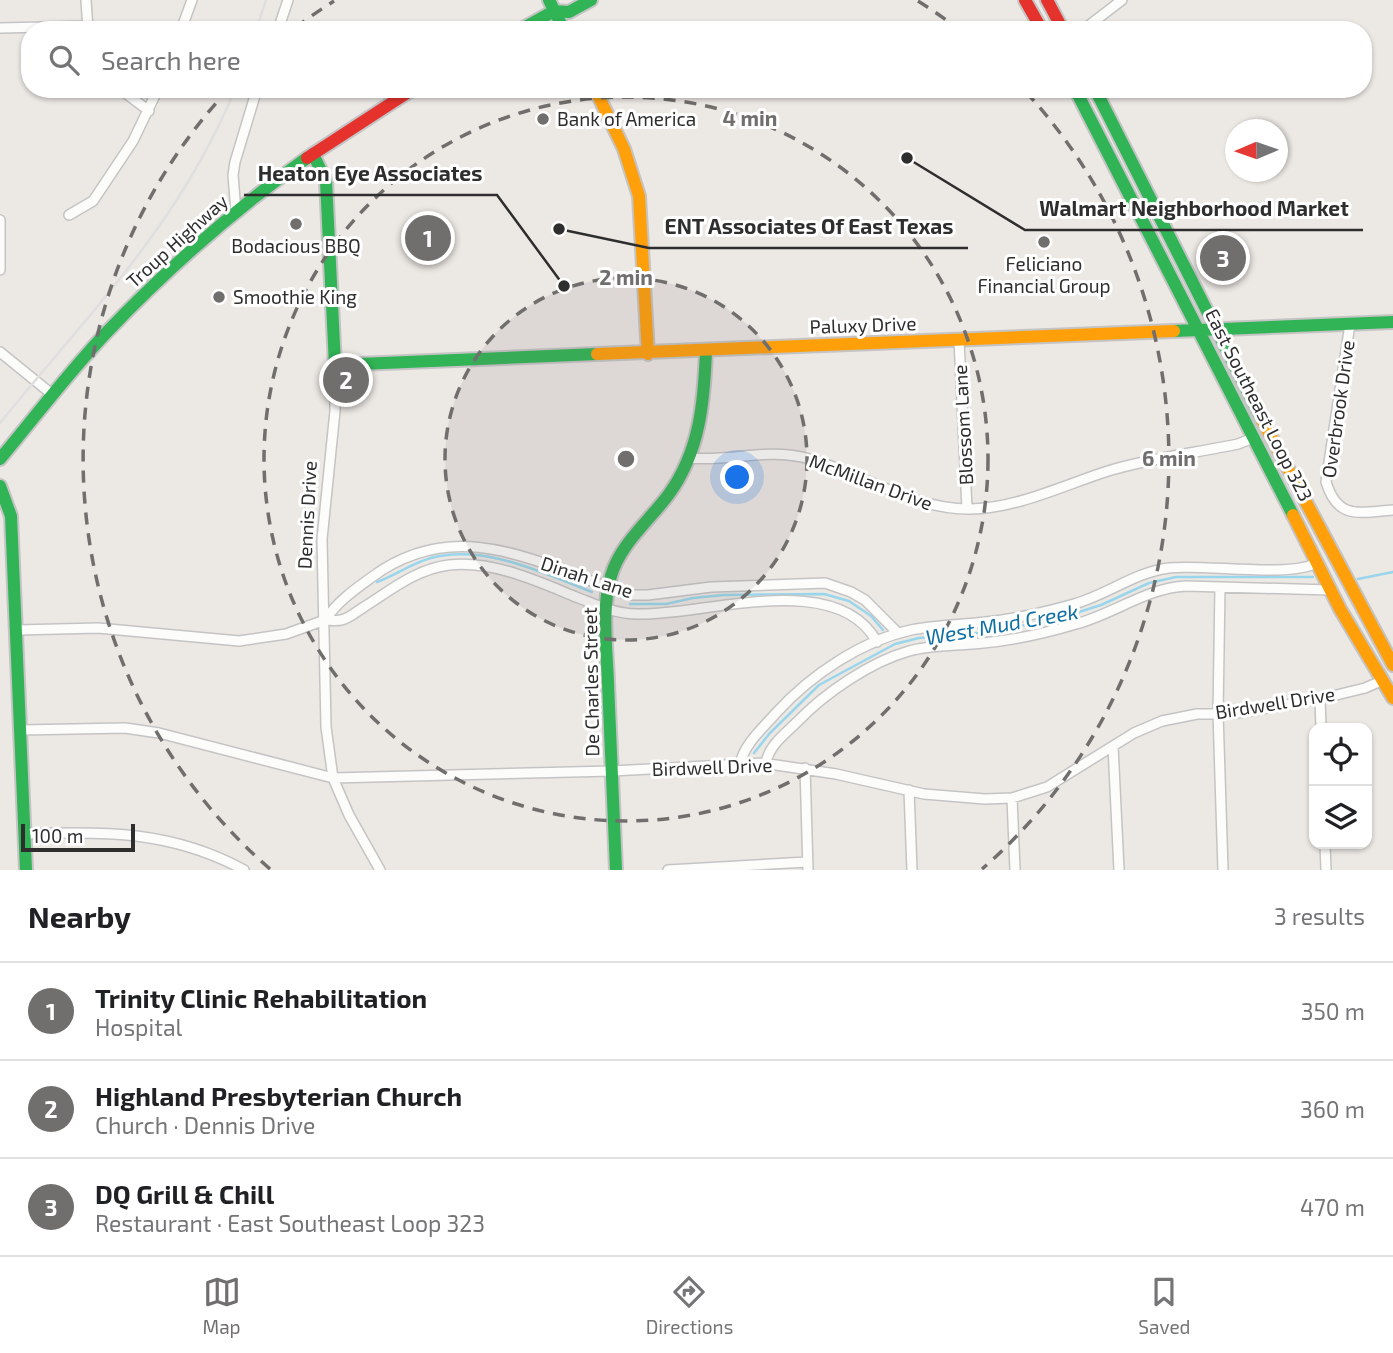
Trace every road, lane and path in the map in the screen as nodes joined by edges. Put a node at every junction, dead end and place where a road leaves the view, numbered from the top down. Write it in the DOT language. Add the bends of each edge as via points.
graph roads {
  1 [pos="86,0"];
  2 [pos="192,0"];
  3 [pos="288,0"];
  4 [pos="591,0"];
  5 [pos="1025,0"];
  6 [pos="1046,0"];
  7 [pos="1122,0"];
  8 [pos="554,4"];
  9 [pos="88,21"];
  10 [pos="184,21"];
  11 [pos="281,21"];
  12 [pos="532,21"];
  13 [pos="561,21"];
  14 [pos="1037,21"];
  15 [pos="1058,21"];
  16 [pos="1095,21"];
  17 [pos="0,28"];
  18 [pos="21,28"];
  19 [pos="132,98"];
  20 [pos="154,98"];
  21 [pos="254,98"];
  22 [pos="398,98"];
  23 [pos="599,98"];
  24 [pos="1080,98"];
  25 [pos="1100,98"];
  26 [pos="149,111"];
  27 [pos="313,154"];
  28 [pos="236,212"];
  29 [pos="69,215"];
  30 [pos="0,220"];
  31 [pos="0,270"];
  32 [pos="1393,322"];
  33 [pos="1350,324"];
  34 [pos="1215,328"];
  35 [pos="1199,329"];
  36 [pos="959,340"];
  37 [pos="706,351"];
  38 [pos="0,352"];
  39 [pos="648,354"];
  40 [pos="335,365"];
  41 [pos="53,395"];
  42 [pos="1253,438"];
  43 [pos="689,458"];
  44 [pos="0,459"];
  45 [pos="0,486"];
  46 [pos="967,509"];
  47 [pos="1393,510"];
  48 [pos="1317,563"];
  49 [pos="1220,587"];
  50 [pos="610,589"];
  51 [pos="1331,590"];
  52 [pos="606,609"];
  53 [pos="325,620"];
  54 [pos="17,630"];
  55 [pos="898,634"];
  56 [pos="877,642"];
  57 [pos="1389,650"];
  58 [pos="1393,665"];
  59 [pos="1381,681"];
  60 [pos="1393,698"];
  61 [pos="1320,699"];
  62 [pos="1218,713"];
  63 [pos="1321,723"];
  64 [pos="21,730"];
  65 [pos="1113,746"];
  66 [pos="766,763"];
  67 [pos="740,764"];
  68 [pos="806,768"];
  69 [pos="612,771"];
  70 [pos="333,778"];
  71 [pos="909,790"];
  72 [pos="1012,798"];
  73 [pos="26,834"];
  74 [pos="1325,849"];
  75 [pos="807,866"];
  76 [pos="26,870"];
  77 [pos="244,870"];
  78 [pos="380,870"];
  79 [pos="616,870"];
  80 [pos="668,870"];
  81 [pos="912,870"];
  82 [pos="1015,870"];
  83 [pos="1119,870"];
  84 [pos="1223,870"];
  85 [pos="1326,870"];
  1 -- 9 [label="street"];
  2 -- 10 [label="street"];
  3 -- 11 [label="street"];
  4 -- 8 [label="main road" via="569,12"];
  5 -- 14 [label="main road"];
  6 -- 15 [label="main road"];
  7 -- 16 [label="street"];
  8 -- 12 [label="main road"];
  8 -- 13 [label="main road"];
  17 -- 18 [label="street"];
  19 -- 26 [label="street"];
  20 -- 26 [label="street"];
  21 -- 28 [label="street" via="235,162"];
  22 -- 27 [label="main road, Troup Highway"];
  23 -- 39 [label="main road" via="639,191"];
  24 -- 35 [label="main road, East Southeast Loop 323"];
  25 -- 34 [label="main road, East Southeast Loop 323"];
  26 -- 29 [label="street" via="93,201"];
  27 -- 28 [label="main road, Troup Highway"];
  27 -- 40 [label="main road, Dennis Drive" via="326,181"];
  28 -- 41 [label="main road, Troup Highway" via="142,297"];
  30 -- 31 [label="street"];
  32 -- 33 [label="main road, Paluxy Drive"];
  33 -- 34 [label="main road, Paluxy Drive"];
  33 -- 47 [label="street, Overbrook Drive" via="1326,482 1343,509 1354,513"];
  34 -- 35 [label="main road, Paluxy Drive"];
  34 -- 57 [label="main road, East Southeast Loop 323"];
  35 -- 36 [label="main road, Paluxy Drive"];
  35 -- 42 [label="main road, East Southeast Loop 323"];
  36 -- 37 [label="main road, Paluxy Drive"];
  36 -- 46 [label="street, Blossom Lane"];
  37 -- 39 [label="main road, Paluxy Drive"];
  37 -- 43 [label="main road, De Charles Street" via="703,402"];
  38 -- 41 [label="street"];
  39 -- 40 [label="main road, Paluxy Drive"];
  40 -- 53 [label="street, Dennis Drive" via="322,540"];
  41 -- 44 [label="main road, Troup Highway"];
  42 -- 46 [label="street, McMillan Drive" via="1111,470 1000,506"];
  42 -- 48 [label="main road, East Southeast Loop 323"];
  43 -- 46 [label="street, McMillan Drive" via="785,454 811,459 942,508"];
  43 -- 50 [label="main road, De Charles Street" via="678,482 624,550 612,572"];
  45 -- 54 [label="main road" via="9,506"];
  48 -- 51 [label="main road, East Southeast Loop 323"];
  48 -- 55 [label="street" via="1300,569 1163,569 1073,605 1000,621"];
  49 -- 51 [label="street"];
  49 -- 62 [label="street"];
  49 -- 66 [label="street" via="1168,588 1074,625 1017,638 899,654 816,704 774,745"];
  50 -- 52 [label="main road, De Charles Street"];
  50 -- 53 [label="street, Dinah Lane" via="513,554 459,545 410,554 387,566 336,603"];
  50 -- 55 [label="street, Dinah Lane" via="648,595 711,587 825,583 858,595"];
  51 -- 59 [label="main road, East Southeast Loop 323"];
  52 -- 53 [label="street, Dinah Lane" via="513,573 472,564 416,574 343,620"];
  52 -- 56 [label="street, Dinah Lane" via="658,614 723,604 813,602 849,612"];
  52 -- 69 [label="main road, De Charles Street"];
  53 -- 54 [label="street, Dinah Lane" via="286,634 239,641 99,628"];
  53 -- 70 [label="street, Dennis Drive" via="325,714"];
  54 -- 64 [label="main road"];
  55 -- 56 [label="street"];
  56 -- 67 [label="street" via="800,689 744,750"];
  57 -- 58 [label="main road, East Southeast Loop 323"];
  59 -- 60 [label="main road, East Southeast Loop 323"];
  59 -- 61 [label="street, Birdwell Drive"];
  61 -- 62 [label="street, Birdwell Drive"];
  61 -- 63 [label="street"];
  62 -- 65 [label="street, Birdwell Drive" via="1162,721"];
  62 -- 84 [label="street"];
  64 -- 70 [label="street, Birdwell Drive" via="125,728 159,733"];
  64 -- 73 [label="main road"];
  65 -- 72 [label="street, Birdwell Drive" via="1047,787"];
  65 -- 83 [label="street"];
  66 -- 67 [label="street, Birdwell Drive"];
  66 -- 68 [label="street, Birdwell Drive"];
  67 -- 69 [label="street, Birdwell Drive"];
  68 -- 71 [label="street, Birdwell Drive"];
  68 -- 75 [label="street"];
  69 -- 70 [label="street, Birdwell Drive"];
  69 -- 79 [label="main road, De Charles Street"];
  70 -- 78 [label="street, Dennis Drive"];
  71 -- 72 [label="street, Birdwell Drive" via="944,797"];
  71 -- 81 [label="street"];
  72 -- 82 [label="street"];
  73 -- 76 [label="main road"];
  73 -- 77 [label="street" via="111,832 159,839 188,845"];
  74 -- 85 [label="street"];
  75 -- 80 [label="street"];
}
